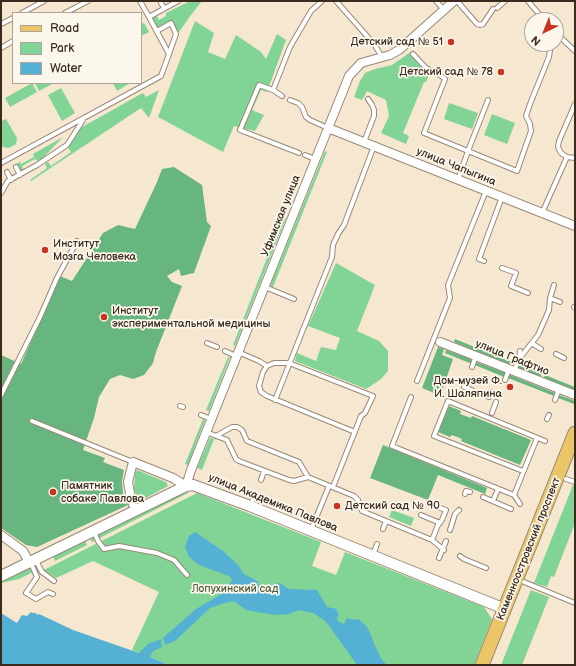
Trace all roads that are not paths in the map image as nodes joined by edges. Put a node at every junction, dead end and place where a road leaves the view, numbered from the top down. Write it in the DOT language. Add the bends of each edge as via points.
graph roads {
  1 [pos="44,1"];
  2 [pos="88,1"];
  3 [pos="140,1"];
  4 [pos="178,1"];
  5 [pos="322,1"];
  6 [pos="336,1"];
  7 [pos="436,1"];
  8 [pos="456,1"];
  9 [pos="505,1"];
  10 [pos="528,1"];
  11 [pos="161,3"];
  12 [pos="164,8"];
  13 [pos="444,10"];
  14 [pos="24,12"];
  15 [pos="67,12"];
  16 [pos="537,12"];
  17 [pos="149,17"];
  18 [pos="12,18"];
  19 [pos="1,24"];
  20 [pos="157,31"];
  21 [pos="564,41"];
  22 [pos="12,42"];
  23 [pos="1,48"];
  24 [pos="575,51"];
  25 [pos="550,52"];
  26 [pos="169,54"];
  27 [pos="413,54"];
  28 [pos="382,57"];
  29 [pos="274,90"];
  30 [pos="282,96"];
  31 [pos="368,99"];
  32 [pos="290,100"];
  33 [pos="488,100"];
  34 [pos="575,104"];
  35 [pos="85,117"];
  36 [pos="328,128"];
  37 [pos="364,142"];
  38 [pos="374,146"];
  39 [pos="468,151"];
  40 [pos="299,153"];
  41 [pos="305,155"];
  42 [pos="567,157"];
  43 [pos="575,158"];
  44 [pos="316,159"];
  45 [pos="1,163"];
  46 [pos="16,167"];
  47 [pos="7,172"];
  48 [pos="20,175"];
  49 [pos="11,180"];
  50 [pos="458,180"];
  51 [pos="486,191"];
  52 [pos="1,192"];
  53 [pos="502,197"];
  54 [pos="542,213"];
  55 [pos="575,226"];
  56 [pos="77,241"];
  57 [pos="484,261"];
  58 [pos="502,268"];
  59 [pos="554,285"];
  60 [pos="265,287"];
  61 [pos="528,293"];
  62 [pos="550,298"];
  63 [pos="294,299"];
  64 [pos="560,302"];
  65 [pos="440,342"];
  66 [pos="207,343"];
  67 [pos="533,344"];
  68 [pos="217,347"];
  69 [pos="542,348"];
  70 [pos="225,351"];
  71 [pos="520,351"];
  72 [pos="238,354"];
  73 [pos="556,354"];
  74 [pos="476,356"];
  75 [pos="564,358"];
  76 [pos="519,359"];
  77 [pos="289,363"];
  78 [pos="267,366"];
  79 [pos="472,367"];
  80 [pos="512,370"];
  81 [pos="505,380"];
  82 [pos="417,381"];
  83 [pos="466,382"];
  84 [pos="559,389"];
  85 [pos="472,390"];
  86 [pos="491,392"];
  87 [pos="482,394"];
  88 [pos="1,395"];
  89 [pos="575,395"];
  90 [pos="411,397"];
  91 [pos="275,400"];
  92 [pos="555,400"];
  93 [pos="496,402"];
  94 [pos="492,413"];
  95 [pos="201,415"];
  96 [pos="211,420"];
  97 [pos="32,421"];
  98 [pos="206,432"];
  99 [pos="355,432"];
  100 [pos="575,433"];
  101 [pos="216,436"];
  102 [pos="537,438"];
  103 [pos="545,441"];
  104 [pos="569,452"];
  105 [pos="134,462"];
  106 [pos="264,471"];
  107 [pos="523,472"];
  108 [pos="308,476"];
  109 [pos="261,480"];
  110 [pos="571,480"];
  111 [pos="186,486"];
  112 [pos="331,487"];
  113 [pos="498,489"];
  114 [pos="470,492"];
  115 [pos="465,494"];
  116 [pos="255,495"];
  117 [pos="514,495"];
  118 [pos="483,498"];
  119 [pos="493,501"];
  120 [pos="520,504"];
  121 [pos="250,506"];
  122 [pos="435,506"];
  123 [pos="511,509"];
  124 [pos="446,510"];
  125 [pos="459,510"];
  126 [pos="136,511"];
  127 [pos="455,514"];
  128 [pos="421,515"];
  129 [pos="386,521"];
  130 [pos="440,523"];
  131 [pos="383,529"];
  132 [pos="310,530"];
  133 [pos="450,530"];
  134 [pos="94,531"];
  135 [pos="1,535"];
  136 [pos="432,540"];
  137 [pos="446,541"];
  138 [pos="377,544"];
  139 [pos="444,549"];
  140 [pos="373,556"];
  141 [pos="460,556"];
  142 [pos="439,558"];
  143 [pos="31,560"];
  144 [pos="486,568"];
  145 [pos="187,575"];
  146 [pos="1,576"];
  147 [pos="54,581"];
  148 [pos="524,582"];
  149 [pos="52,594"];
  150 [pos="575,603"];
  151 [pos="505,609"];
  152 [pos="482,665"];
  153 [pos="491,665"];
  1 -- 14 [label="lane"];
  2 -- 15 [label="lane"];
  3 -- 17 [label="lane"];
  4 -- 12 [label="lane"];
  5 -- 29 [label="lane" via="311,11 290,47"];
  6 -- 28 [label="lane" via="374,44"];
  7 -- 13 [label="lane"];
  8 -- 9 [label="lane" via="480,25"];
  8 -- 13 [label="street, Уфимская улица"];
  10 -- 16 [label="lane"];
  11 -- 12 [label="lane"];
  12 -- 17 [label="lane"];
  13 -- 28 [label="street, Уфимская улица" via="399,50"];
  17 -- 20 [label="lane"];
  18 -- 19 [label="lane"];
  20 -- 26 [label="lane"];
  20 -- 26 [label="lane" via="171,23 176,34"];
  21 -- 24 [label="lane"];
  22 -- 23 [label="lane"];
  25 -- 39 [label="lane" via="526,116 531,131 517,171"];
  26 -- 35 [label="lane" via="161,76"];
  27 -- 39 [label="lane" via="426,68 446,79 424,133"];
  28 -- 36 [label="street, Уфимская улица" via="361,63 352,72"];
  29 -- 30 [label="lane"];
  29 -- 40 [label="lane" via="258,85 240,130"];
  31 -- 37 [label="lane" via="374,116"];
  32 -- 36 [label="lane" via="302,107 310,120"];
  33 -- 39 [label="lane"];
  34 -- 42 [label="lane" via="558,147"];
  35 -- 45 [label="lane"];
  35 -- 48 [label="lane" via="68,145"];
  36 -- 37 [label="street, улица Чапыгина"];
  36 -- 44 [label="street, Уфимская улица"];
  37 -- 38 [label="street, улица Чапыгина"];
  38 -- 50 [label="street, улица Чапыгина"];
  38 -- 77 [label="lane"];
  39 -- 50 [label="lane"];
  41 -- 44 [label="lane"];
  42 -- 43 [label="lane"];
  42 -- 54 [label="lane"];
  44 -- 60 [label="street, Уфимская улица"];
  46 -- 48 [label="lane"];
  47 -- 49 [label="lane"];
  48 -- 49 [label="lane"];
  49 -- 52 [label="lane"];
  50 -- 51 [label="street, улица Чапыгина"];
  51 -- 53 [label="street, улица Чапыгина"];
  51 -- 82 [label="lane" via="448,285 450,298"];
  53 -- 54 [label="street, улица Чапыгина"];
  53 -- 57 [label="lane" via="479,259"];
  54 -- 55 [label="street, улица Чапыгина"];
  56 -- 88 [label="lane"];
  58 -- 61 [label="lane" via="516,273 511,286"];
  59 -- 62 [label="lane"];
  60 -- 63 [label="lane"];
  60 -- 72 [label="street, Уфимская улица"];
  62 -- 64 [label="lane"];
  62 -- 67 [label="lane" via="549,310"];
  65 -- 74 [label="street, улица Графтио"];
  66 -- 68 [label="lane"];
  67 -- 69 [label="lane"];
  67 -- 76 [label="lane"];
  70 -- 72 [label="lane"];
  71 -- 76 [label="lane"];
  72 -- 78 [label="lane"];
  72 -- 96 [label="street, Уфимская улица"];
  73 -- 75 [label="lane"];
  74 -- 79 [label="lane"];
  74 -- 80 [label="street, улица Графтио"];
  76 -- 80 [label="lane"];
  77 -- 78 [label="lane" via="274,363"];
  77 -- 91 [label="lane"];
  77 -- 99 [label="lane" via="372,396"];
  78 -- 91 [label="lane" via="258,386 261,392"];
  80 -- 81 [label="lane"];
  80 -- 84 [label="street, улица Графтио"];
  83 -- 85 [label="lane" via="464,387"];
  84 -- 89 [label="street, улица Графтио"];
  84 -- 92 [label="lane"];
  86 -- 87 [label="lane" via="489,397"];
  90 -- 113 [label="lane" via="392,446"];
  91 -- 99 [label="lane"];
  93 -- 94 [label="lane"];
  95 -- 96 [label="lane"];
  96 -- 98 [label="street, Уфимская улица"];
  97 -- 105 [label="lane"];
  98 -- 101 [label="lane"];
  98 -- 111 [label="street, Уфимская улица"];
  99 -- 112 [label="lane"];
  100 -- 104 [label="main road, Каменноостровский проспект"];
  101 -- 106 [label="lane" via="227,440 239,462"];
  101 -- 108 [label="lane" via="232,427 242,430 247,441 299,462"];
  102 -- 103 [label="lane"];
  102 -- 107 [label="lane"];
  102 -- 107 [label="lane" via="448,401 434,436"];
  104 -- 110 [label="main road, Каменноостровский проспект"];
  104 -- 151 [label="main road, Каменноостровский проспект" via="540,512"];
  105 -- 111 [label="street"];
  105 -- 126 [label="street" via="128,482"];
  106 -- 108 [label="lane" via="294,481"];
  106 -- 109 [label="lane"];
  107 -- 117 [label="lane"];
  108 -- 112 [label="lane"];
  110 -- 148 [label="main road, Каменноостровский проспект"];
  111 -- 121 [label="street, улица Академика Павлова" via="199,486"];
  111 -- 126 [label="street"];
  112 -- 129 [label="lane" via="354,496 362,511"];
  112 -- 132 [label="lane"];
  113 -- 117 [label="lane"];
  113 -- 119 [label="lane"];
  114 -- 115 [label="lane" via="466,491"];
  116 -- 121 [label="lane"];
  117 -- 120 [label="lane"];
  118 -- 119 [label="lane"];
  119 -- 123 [label="lane"];
  121 -- 132 [label="street, улица Академика Павлова"];
  122 -- 124 [label="lane"];
  124 -- 127 [label="lane"];
  124 -- 130 [label="lane"];
  125 -- 127 [label="lane"];
  126 -- 134 [label="street"];
  127 -- 133 [label="lane"];
  128 -- 130 [label="lane"];
  129 -- 131 [label="lane"];
  129 -- 136 [label="lane"];
  130 -- 136 [label="lane"];
  132 -- 140 [label="street, улица Академика Павлова"];
  134 -- 143 [label="street"];
  134 -- 145 [label="lane" via="104,549 119,546 157,553 174,560"];
  135 -- 143 [label="street"];
  136 -- 139 [label="lane"];
  137 -- 139 [label="lane"];
  138 -- 140 [label="lane"];
  139 -- 142 [label="lane"];
  140 -- 151 [label="street, улица Академика Павлова" via="432,577"];
  141 -- 144 [label="lane"];
  143 -- 146 [label="street"];
  143 -- 147 [label="lane"];
  143 -- 149 [label="lane" via="37,578 26,593 36,599 47,592"];
  148 -- 150 [label="lane"];
  148 -- 153 [label="main road, Каменноостровский проспект"];
  151 -- 152 [label="main road, Каменноостровский проспект"];
}
